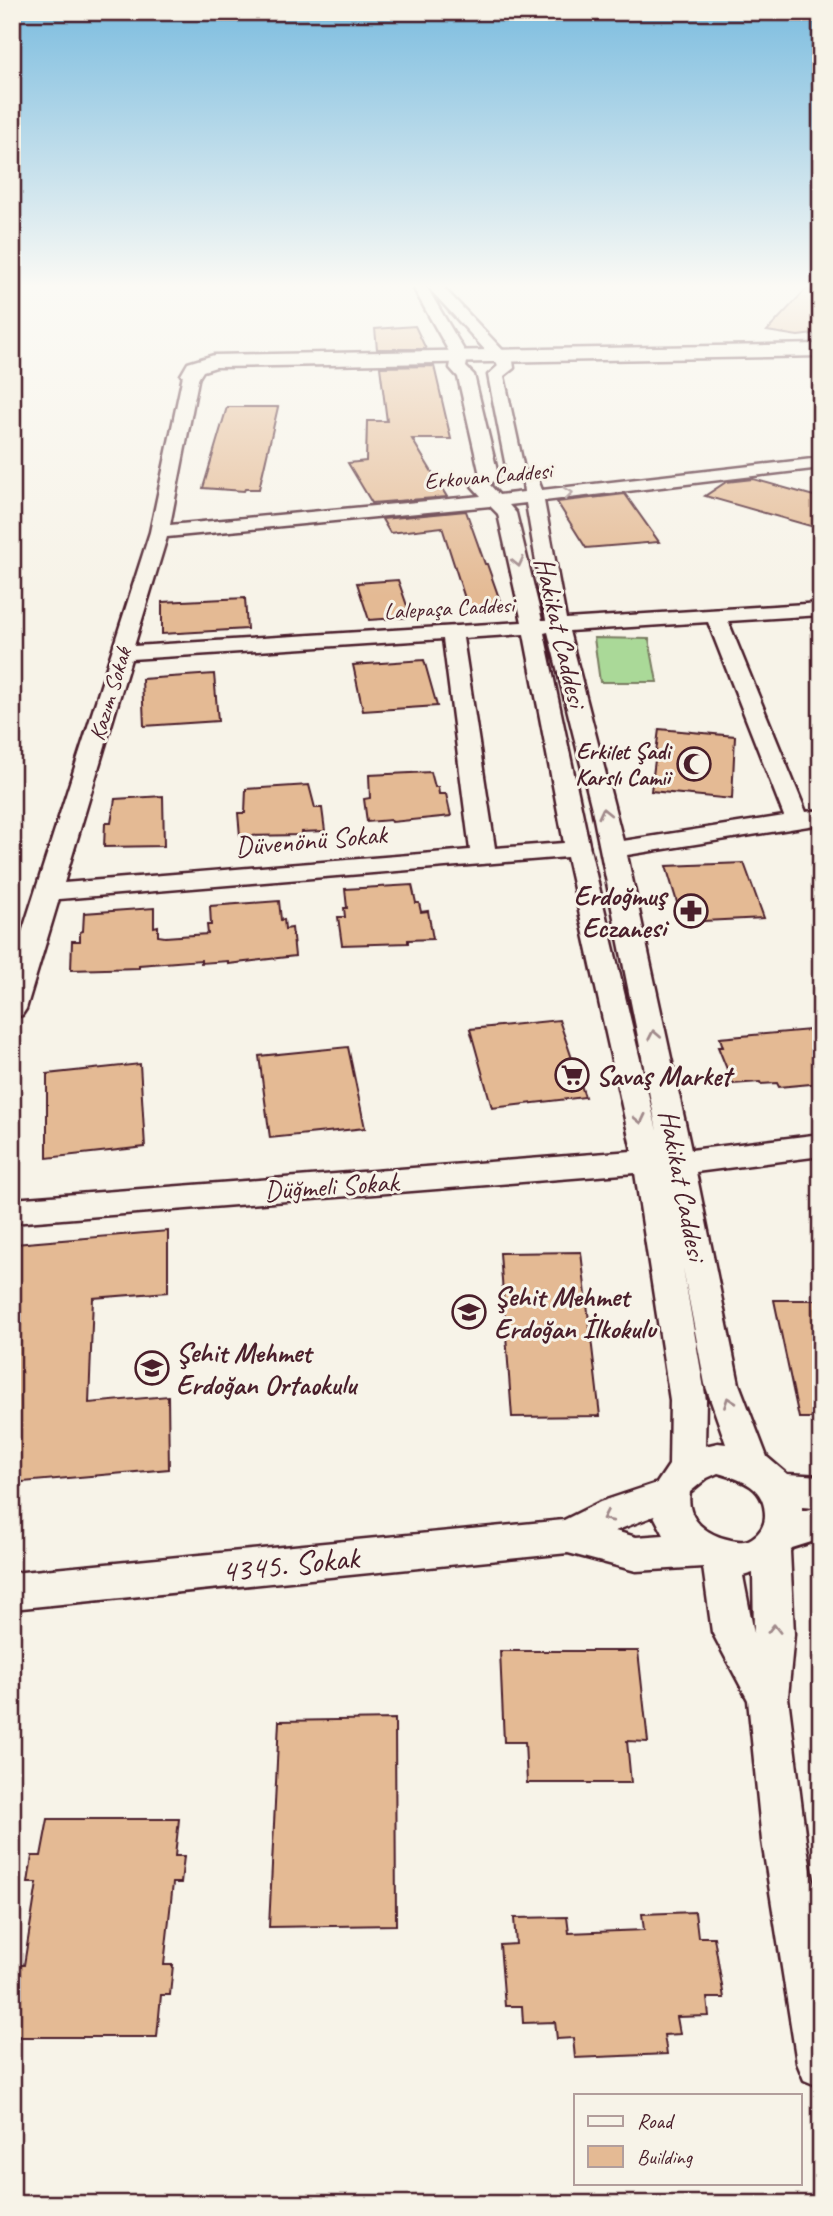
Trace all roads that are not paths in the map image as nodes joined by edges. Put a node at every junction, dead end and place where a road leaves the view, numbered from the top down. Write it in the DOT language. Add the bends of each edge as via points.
graph roads {
  1 [pos="188,389"];
  2 [pos="469,389"];
  3 [pos="501,389"];
  4 [pos="821,450"];
  5 [pos="821,463"];
  6 [pos="532,489"];
  7 [pos="488,493"];
  8 [pos="160,526"];
  9 [pos="821,609"];
  10 [pos="716,616"];
  11 [pos="545,627"];
  12 [pos="452,632"];
  13 [pos="122,653"];
  14 [pos="809,818"];
  15 [pos="578,849"];
  16 [pos="613,850"];
  17 [pos="484,858"];
  18 [pos="50,892"];
  19 [pos="12,1009"];
  20 [pos="821,1145"];
  21 [pos="664,1162"];
  22 [pos="12,1211"];
  23 [pos="765,1478"];
  24 [pos="679,1481"];
  25 [pos="821,1492"];
  26 [pos="821,1522"];
  27 [pos="568,1536"];
  28 [pos="776,1541"];
  29 [pos="712,1553"];
  30 [pos="12,1591"];
  31 [pos="768,1697"];
  32 [pos="821,2063"];
  1 -- 8 [label="street, Kazım Sokak"];
  2 -- 7 [label="street" via="489,475"];
  3 -- 6 [label="street, Hakikat Caddesi" via="516,472"];
  4 -- 6 [label="street, Erkovan Caddesi"];
  6 -- 5 [label="street, Erkovan Caddesi, one-way"];
  6 -- 7 [label="street, Erkovan Caddesi"];
  6 -- 11 [label="street, Hakikat Caddesi"];
  7 -- 8 [label="street, Erkovan Caddesi"];
  7 -- 11 [label="street, Hakikat Caddesi, one-way" via="507,513"];
  8 -- 13 [label="street, Kazım Sokak"];
  9 -- 10 [label="street, Lalepaşa Caddesi"];
  10 -- 11 [label="street, Lalepaşa Caddesi"];
  10 -- 14 [label="street"];
  11 -- 12 [label="street, Lalepaşa Caddesi"];
  11 -- 15 [label="street, Hakikat Caddesi"];
  16 -- 11 [label="street, Hakikat Caddesi, one-way"];
  12 -- 13 [label="street, Lalepaşa Caddesi"];
  12 -- 17 [label="street"];
  13 -- 18 [label="street, Kazım Sokak"];
  14 -- 16 [label="street"];
  15 -- 17 [label="street, Düvenönü Sokak"];
  15 -- 21 [label="street, Hakikat Caddesi, one-way"];
  21 -- 16 [label="street, Hakikat Caddesi, one-way" via="651,1022"];
  17 -- 18 [label="street, Düvenönü Sokak"];
  18 -- 19 [label="street, Kazım Sokak"];
  20 -- 21 [label="street, Düğmeli Sokak"];
  21 -- 22 [label="street, Düğmeli Sokak"];
  23 -- 21 [label="street, Hakikat Caddesi, one-way" via="722,1384"];
  21 -- 24 [label="street, Hakikat Caddesi" via="688,1400"];
  23 -- 24 [label="street" via="735,1460 718,1458 701,1462"];
  23 -- 25 [label="street"];
  23 -- 28 [label="street" via="785,1504 786,1520"];
  24 -- 27 [label="street, 4345. Sokak, one-way"];
  24 -- 29 [label="street" via="671,1510 677,1525 688,1539"];
  26 -- 28 [label="street"];
  27 -- 29 [label="street, 4345. Sokak" via="636,1553"];
  27 -- 30 [label="street, 4345. Sokak"];
  28 -- 29 [label="street" via="757,1555 739,1558"];
  31 -- 28 [label="street, one-way"];
  29 -- 31 [label="street" via="732,1632"];
  31 -- 32 [label="street" via="784,1841"];
}
